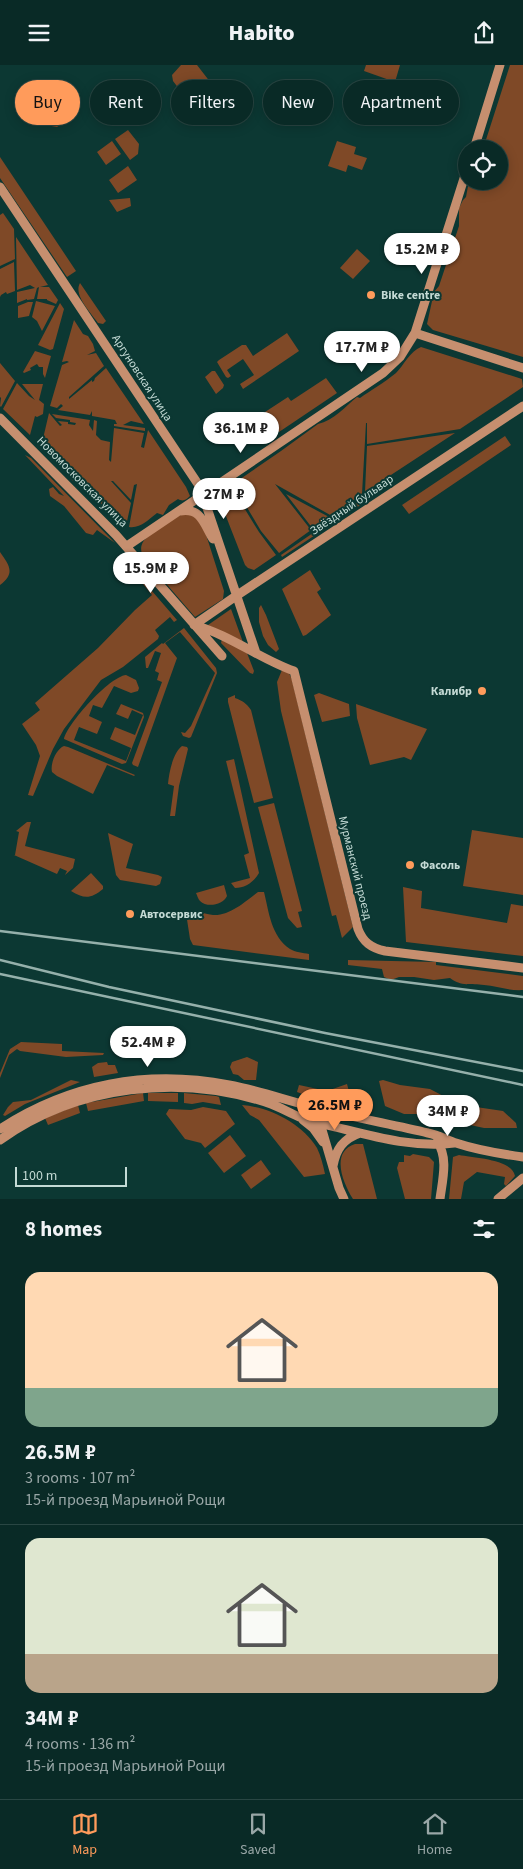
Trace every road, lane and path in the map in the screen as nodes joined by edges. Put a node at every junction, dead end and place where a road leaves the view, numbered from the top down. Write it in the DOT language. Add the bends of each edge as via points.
graph roads {
  1 [pos="500,65"];
  2 [pos="477,140"];
  3 [pos="0,187"];
  4 [pos="460,190"];
  5 [pos="415,333"];
  6 [pos="523,368"];
  7 [pos="523,406"];
  8 [pos="0,418"];
  9 [pos="203,494"];
  10 [pos="177,512"];
  11 [pos="127,546"];
  12 [pos="222,555"];
  13 [pos="236,596"];
  14 [pos="194,625"];
  15 [pos="256,653"];
  16 [pos="222,657"];
  17 [pos="523,967"];
  18 [pos="306,1106"];
  19 [pos="350,1117"];
  20 [pos="301,1118"];
  21 [pos="320,1123"];
  22 [pos="331,1126"];
  23 [pos="0,1129"];
  24 [pos="418,1131"];
  25 [pos="360,1133"];
  26 [pos="0,1140"];
  27 [pos="456,1143"];
  28 [pos="414,1144"];
  29 [pos="439,1145"];
  30 [pos="326,1146"];
  31 [pos="523,1157"];
  32 [pos="333,1166"];
  33 [pos="443,1167"];
  34 [pos="523,1178"];
  35 [pos="344,1199"];
  36 [pos="440,1199"];
  37 [pos="498,1199"];
  1 -- 2 [label="main road"];
  3 -- 9 [label="main road, Аргуновская улица"];
  4 -- 5 [label="main road"];
  5 -- 6 [label="main road"];
  5 -- 9 [label="main road" via="400,357 383,373"];
  7 -- 13 [label="main road, Звёздный бульвар"];
  8 -- 11 [label="main road, Новомосковская улица"];
  9 -- 10 [label="main road"];
  9 -- 12 [label="main road, Аргуновская улица"];
  10 -- 11 [label="main road"];
  10 -- 12 [label="main road" via="193,511 201,516"];
  11 -- 14 [label="main road, Новомосковская улица"];
  12 -- 13 [label="main road, Аргуновская улица"];
  13 -- 14 [label="main road, Звёздный бульвар"];
  13 -- 15 [label="main road, Аргуновская улица"];
  14 -- 15 [label="main road"];
  14 -- 16 [label="main road, Новомосковская улица"];
  15 -- 17 [label="main road, Мурманский проезд" via="294,671 362,938 371,947 385,951"];
  18 -- 19 [label="main road"];
  18 -- 21 [label="main road"];
  18 -- 23 [label="main road" via="226,1084 143,1080 90,1087 66,1095 29,1111"];
  19 -- 22 [label="main road"];
  19 -- 24 [label="main road"];
  20 -- 21 [label="main road"];
  20 -- 26 [label="main road" via="271,1104 227,1093 145,1088 80,1100 33,1119"];
  20 -- 30 [label="main road"];
  21 -- 22 [label="main road"];
  21 -- 30 [label="main road"];
  22 -- 25 [label="main road"];
  22 -- 30 [label="main road"];
  24 -- 27 [label="main road"];
  24 -- 29 [label="main road"];
  25 -- 28 [label="main road"];
  25 -- 32 [label="main road" via="342,1143"];
  27 -- 29 [label="main road"];
  27 -- 31 [label="main road"];
  28 -- 29 [label="main road"];
  28 -- 33 [label="main road" via="435,1152"];
  29 -- 33 [label="main road"];
  30 -- 32 [label="main road"];
  32 -- 35 [label="main road"];
  33 -- 36 [label="main road"];
  34 -- 37 [label="main road"];
}
